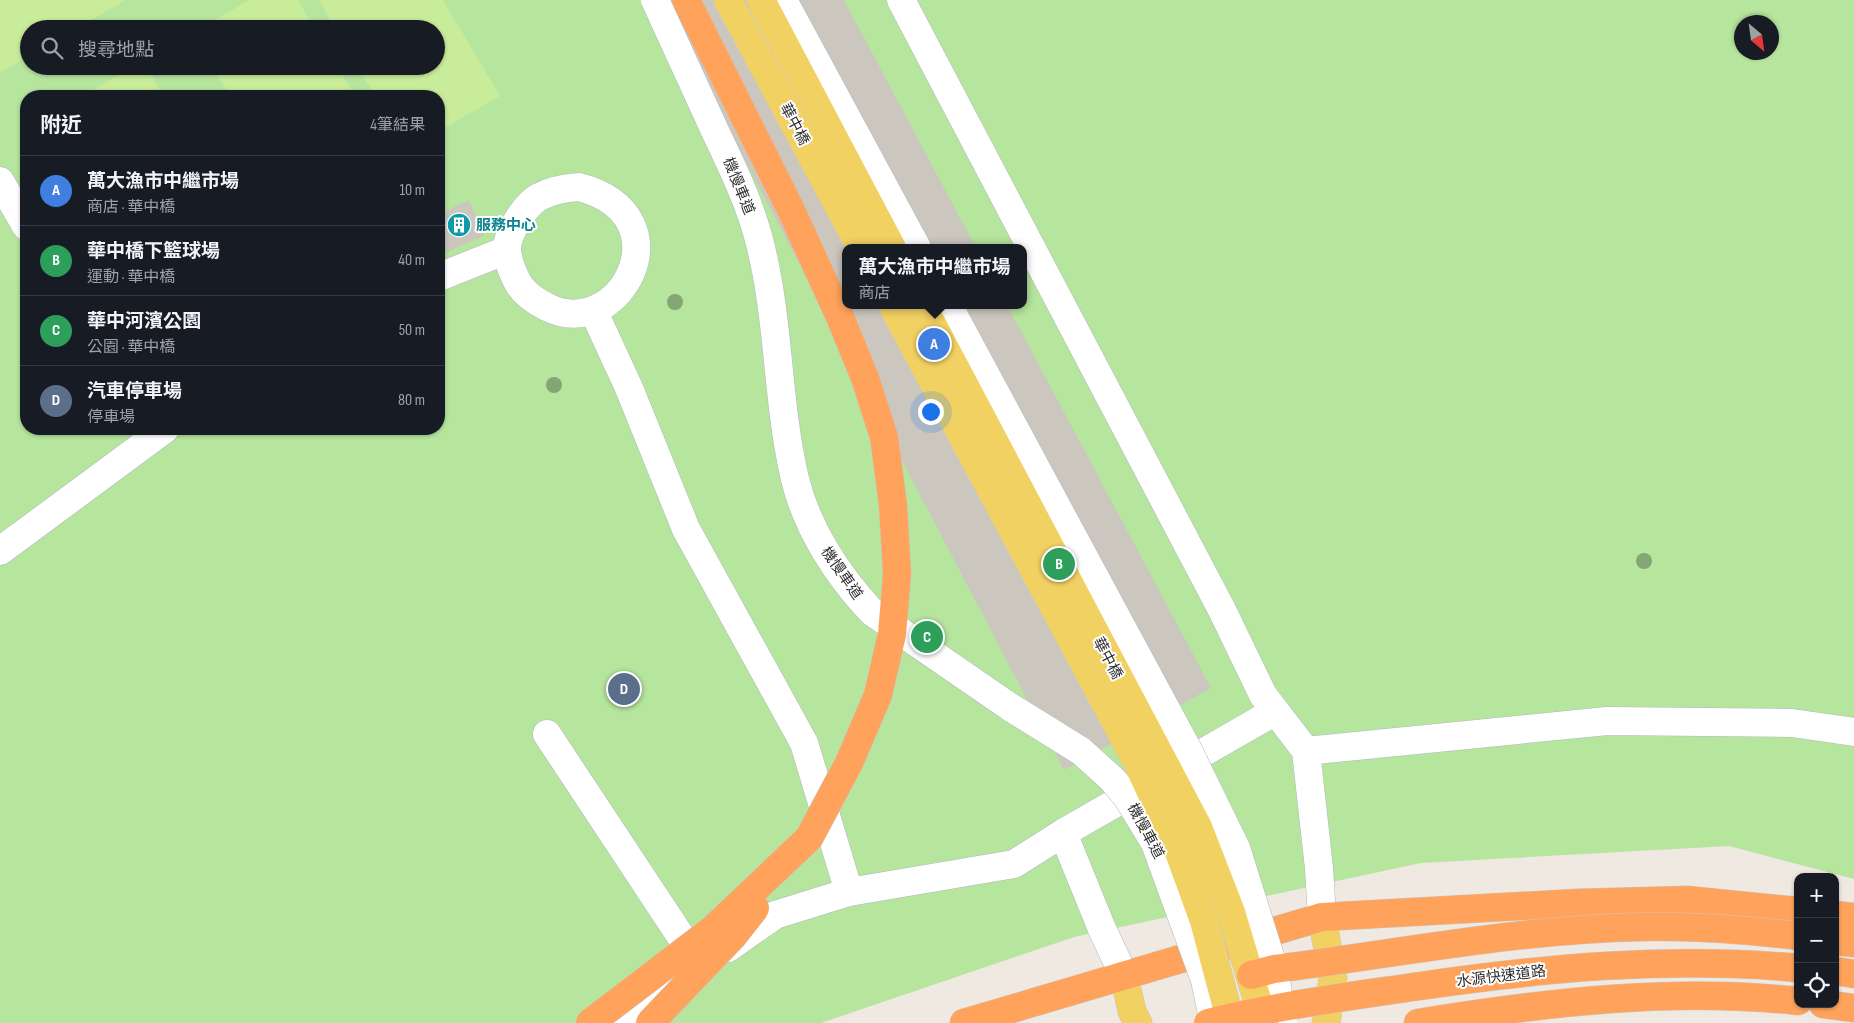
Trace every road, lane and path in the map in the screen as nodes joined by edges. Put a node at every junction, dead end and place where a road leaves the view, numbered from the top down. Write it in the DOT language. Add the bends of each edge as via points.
graph roads {
  1 [pos="654,0"];
  2 [pos="686,0"];
  3 [pos="728,0"];
  4 [pos="761,0"];
  5 [pos="783,0"];
  6 [pos="901,0"];
  7 [pos="0,181"];
  8 [pos="20,216"];
  9 [pos="859,244"];
  10 [pos="890,244"];
  11 [pos="915,244"];
  12 [pos="507,250"];
  13 [pos="445,275"];
  14 [pos="894,309"];
  15 [pos="924,309"];
  16 [pos="950,309"];
  17 [pos="593,310"];
  18 [pos="149,435"];
  19 [pos="4,540"];
  20 [pos="1274,712"];
  21 [pos="1854,732"];
  22 [pos="547,734"];
  23 [pos="1306,751"];
  24 [pos="1063,833"];
  25 [pos="809,838"];
  26 [pos="849,892"];
  27 [pos="1794,911"];
  28 [pos="1839,915"];
  29 [pos="1322,917"];
  30 [pos="1854,917"];
  31 [pos="1794,935"];
  32 [pos="1839,941"];
  33 [pos="1854,943"];
  34 [pos="701,967"];
  35 [pos="1794,968"];
  36 [pos="1262,972"];
  37 [pos="1839,972"];
  38 [pos="1854,974"];
  39 [pos="1124,976"];
  40 [pos="1794,1001"];
  41 [pos="1839,1006"];
  42 [pos="1854,1008"];
  43 [pos="590,1023"];
  44 [pos="620,1023"];
  45 [pos="650,1023"];
  46 [pos="964,1023"];
  47 [pos="1138,1023"];
  48 [pos="1208,1023"];
  49 [pos="1214,1023"];
  50 [pos="1231,1023"];
  51 [pos="1264,1023"];
  52 [pos="1283,1023"];
  53 [pos="1326,1023"];
  54 [pos="1418,1023"];
  1 -- 49 [label="lane, 機慢車道, bridge" via="740,185 758,235 773,303 795,480 822,545 854,593 872,612 1010,707 1081,751 1123,791 1155,844 1205,980"];
  2 -- 25 [label="highway, bridge" via="791,210 840,318 865,378 884,437 893,505 897,574 892,634 878,695 849,763"];
  3 -- 9 [label="main road, 華中橋"];
  4 -- 10 [label="main road, 華中橋"];
  5 -- 11 [label="lane"];
  6 -- 20 [label="lane"];
  7 -- 8 [label="lane"];
  12 -- 13 [label="lane"];
  12 -- 17 [label="lane" via="520,287 536,301 553,310"];
  12 -- 17 [label="lane" via="523,212 538,198 558,189 579,187 600,193 618,205 632,224 636,244 635,265 626,285 611,300"];
  14 -- 50 [label="main road, 華中橋, bridge" via="1138,764 1180,855 1204,921"];
  15 -- 36 [label="main road, 華中橋, bridge" via="1198,827 1231,912"];
  16 -- 36 [label="lane, bridge" via="1183,741 1232,839"];
  17 -- 26 [label="lane" via="686,530 804,743"];
  18 -- 19 [label="lane"];
  20 -- 23 [label="lane"];
  20 -- 24 [label="lane"];
  21 -- 23 [label="lane" via="1792,723 1607,721"];
  22 -- 34 [label="lane"];
  23 -- 29 [label="lane" via="1320,868"];
  24 -- 26 [label="lane" via="1014,864"];
  24 -- 39 [label="lane"];
  25 -- 43 [label="highway, bridge" via="712,930"];
  25 -- 45 [label="highway, bridge" via="733,936"];
  26 -- 34 [label="lane" via="775,915"];
  27 -- 29 [label="highway" via="1687,900"];
  28 -- 30 [label="highway"];
  29 -- 39 [label="highway"];
  29 -- 53 [label="main road" via="1333,978"];
  31 -- 36 [label="highway, bridge" via="1643,927 1500,937"];
  32 -- 33 [label="highway"];
  34 -- 44 [label="lane"];
  35 -- 48 [label="highway, 水源快速道路, bridge" via="1671,962 1590,965 1365,994"];
  36 -- 51 [label="main road, 華中橋, bridge"];
  36 -- 52 [label="lane, bridge"];
  37 -- 38 [label="highway"];
  39 -- 46 [label="highway"];
  39 -- 47 [label="main road"];
  40 -- 54 [label="highway" via="1694,996 1637,998"];
  41 -- 42 [label="highway"];
}
